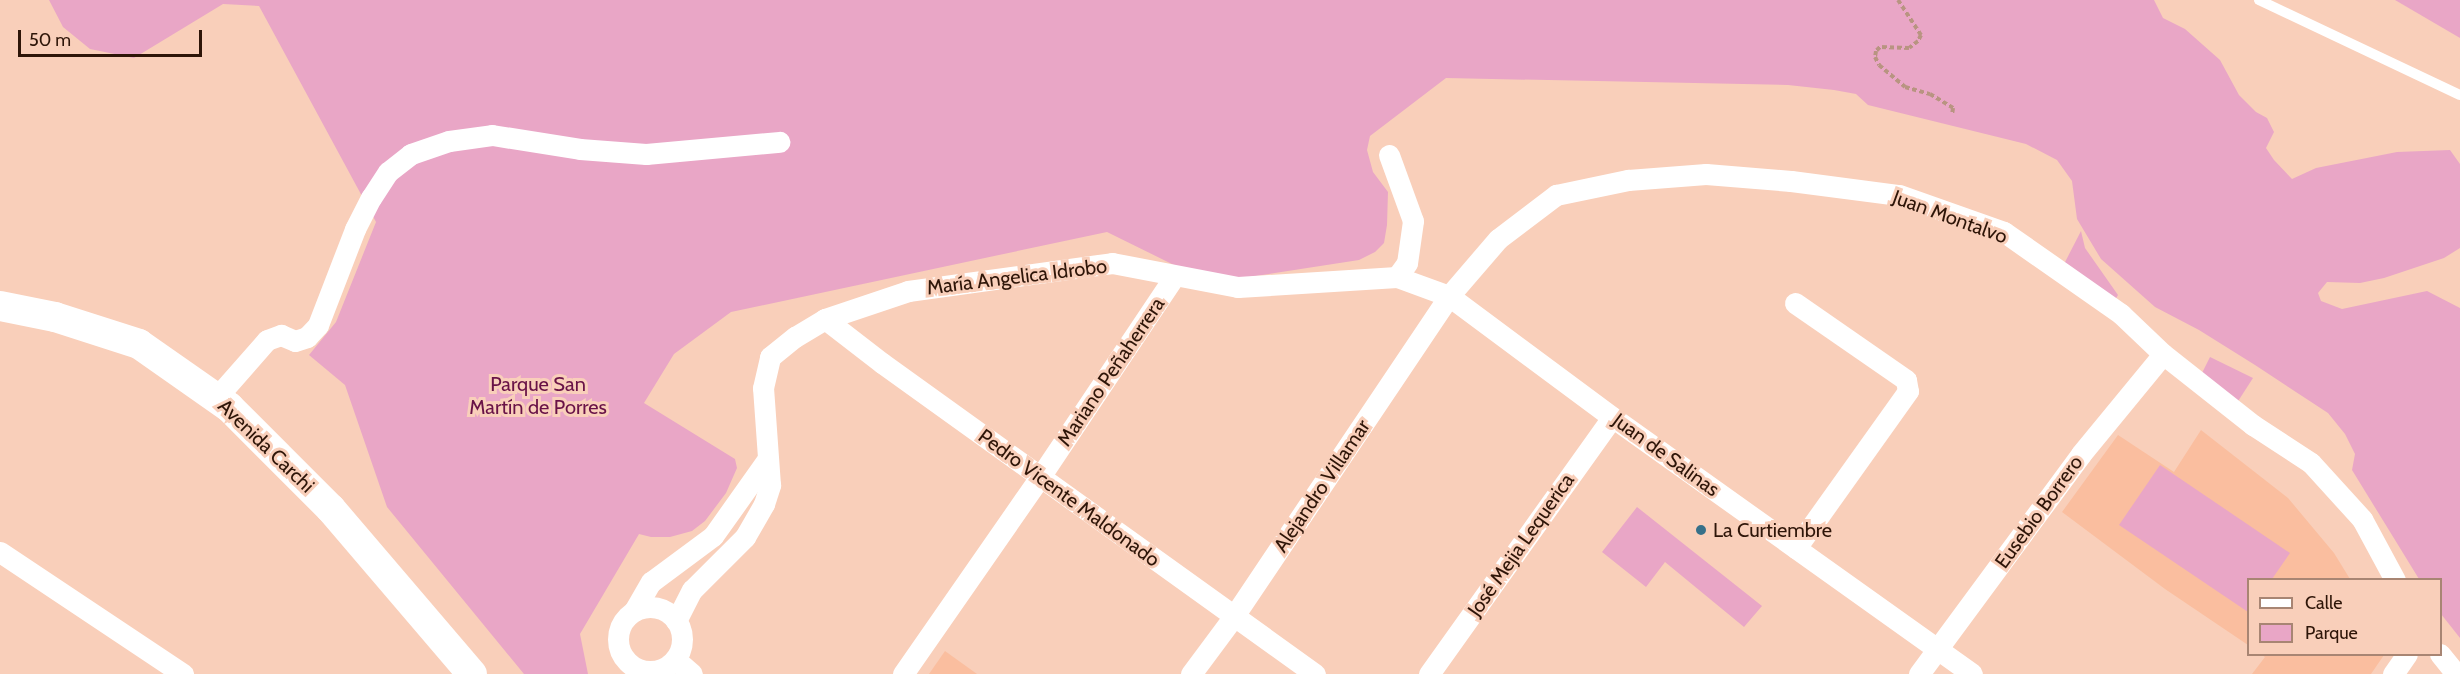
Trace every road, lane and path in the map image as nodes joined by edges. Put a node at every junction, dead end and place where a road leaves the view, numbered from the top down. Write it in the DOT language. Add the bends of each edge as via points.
graph roads {
  1 [pos="1898,0"];
  2 [pos="2259,0"];
  3 [pos="2460,95"];
  4 [pos="1952,116"];
  5 [pos="779,142"];
  6 [pos="1389,155"];
  7 [pos="1174,277"];
  8 [pos="1397,277"];
  9 [pos="1449,296"];
  10 [pos="1795,303"];
  11 [pos="0,306"];
  12 [pos="825,319"];
  13 [pos="2163,354"];
  14 [pos="216,398"];
  15 [pos="1612,417"];
  16 [pos="766,460"];
  17 [pos="1040,477"];
  18 [pos="1797,548"];
  19 [pos="0,552"];
  20 [pos="2393,578"];
  21 [pos="634,611"];
  22 [pos="1234,616"];
  23 [pos="676,621"];
  24 [pos="1937,649"];
  25 [pos="620,652"];
  26 [pos="2406,656"];
  27 [pos="2442,656"];
  28 [pos="670,667"];
  29 [pos="183,674"];
  30 [pos="472,674"];
  31 [pos="617,674"];
  32 [pos="692,674"];
  33 [pos="903,674"];
  34 [pos="1191,674"];
  35 [pos="1315,674"];
  36 [pos="1429,674"];
  37 [pos="1919,674"];
  38 [pos="1972,674"];
  39 [pos="2393,674"];
  40 [pos="2456,674"];
  1 -- 4 [label="path" via="1921,35 1909,48 1880,47 1875,57 1905,87 1930,94 1953,108"];
  2 -- 3 [label="lane"];
  5 -- 14 [label="street" via="646,154 580,149 492,135 448,141 411,154 388,172 371,198 318,325 307,337 295,341 281,335 267,340"];
  6 -- 8 [label="street" via="1413,221 1407,263"];
  7 -- 8 [label="street, María Angelica Idrobo" via="1238,287"];
  7 -- 12 [label="street, María Angelica Idrobo" via="1112,263 908,291"];
  7 -- 17 [label="street, Mariano Peñaherrera"];
  8 -- 9 [label="street, María Angelica Idrobo"];
  9 -- 13 [label="street, Juan Montalvo" via="1498,239 1557,195 1628,180 1706,174 1899,195 2004,232 2121,314"];
  9 -- 15 [label="street, Juan de Salinas"];
  9 -- 22 [label="street, Alejandro Villamar"];
  10 -- 18 [label="street" via="1906,380 1908,391"];
  11 -- 14 [label="street, Avenida Carchi" via="55,317 139,344"];
  12 -- 16 [label="street, María Angelica Idrobo" via="770,357 763,388"];
  12 -- 17 [label="street, Pedro Vicente Maldonado"];
  13 -- 20 [label="street, Juan Montalvo" via="2253,425 2311,463 2362,519"];
  13 -- 24 [label="street, Eusebio Borrero" via="2081,454"];
  14 -- 30 [label="street, Avenida Carchi" via="331,509"];
  15 -- 18 [label="street, Juan de Salinas"];
  15 -- 36 [label="street, José Mejia Lequerica"];
  16 -- 21 [label="street" via="713,536 651,582"];
  16 -- 23 [label="street, María Angelica Idrobo" via="770,485 754,523 692,591"];
  17 -- 22 [label="street, Pedro Vicente Maldonado"];
  17 -- 33 [label="street, Mariano Peñaherrera"];
  18 -- 24 [label="street, Juan de Salinas"];
  19 -- 29 [label="street"];
  21 -- 23 [label="street" via="655,607 665,610"];
  21 -- 25 [label="street" via="617,637"];
  22 -- 34 [label="street, Alejandro Villamar"];
  22 -- 35 [label="street, Pedro Vicente Maldonado"];
  23 -- 28 [label="street" via="682,635"];
  24 -- 37 [label="street, Eusebio Borrero"];
  24 -- 38 [label="street, Juan de Salinas"];
  25 -- 28 [label="street" via="631,666 641,671"];
  25 -- 31 [label="street"];
  26 -- 39 [label="street"];
  27 -- 40 [label="street"];
  28 -- 32 [label="street"];
}
